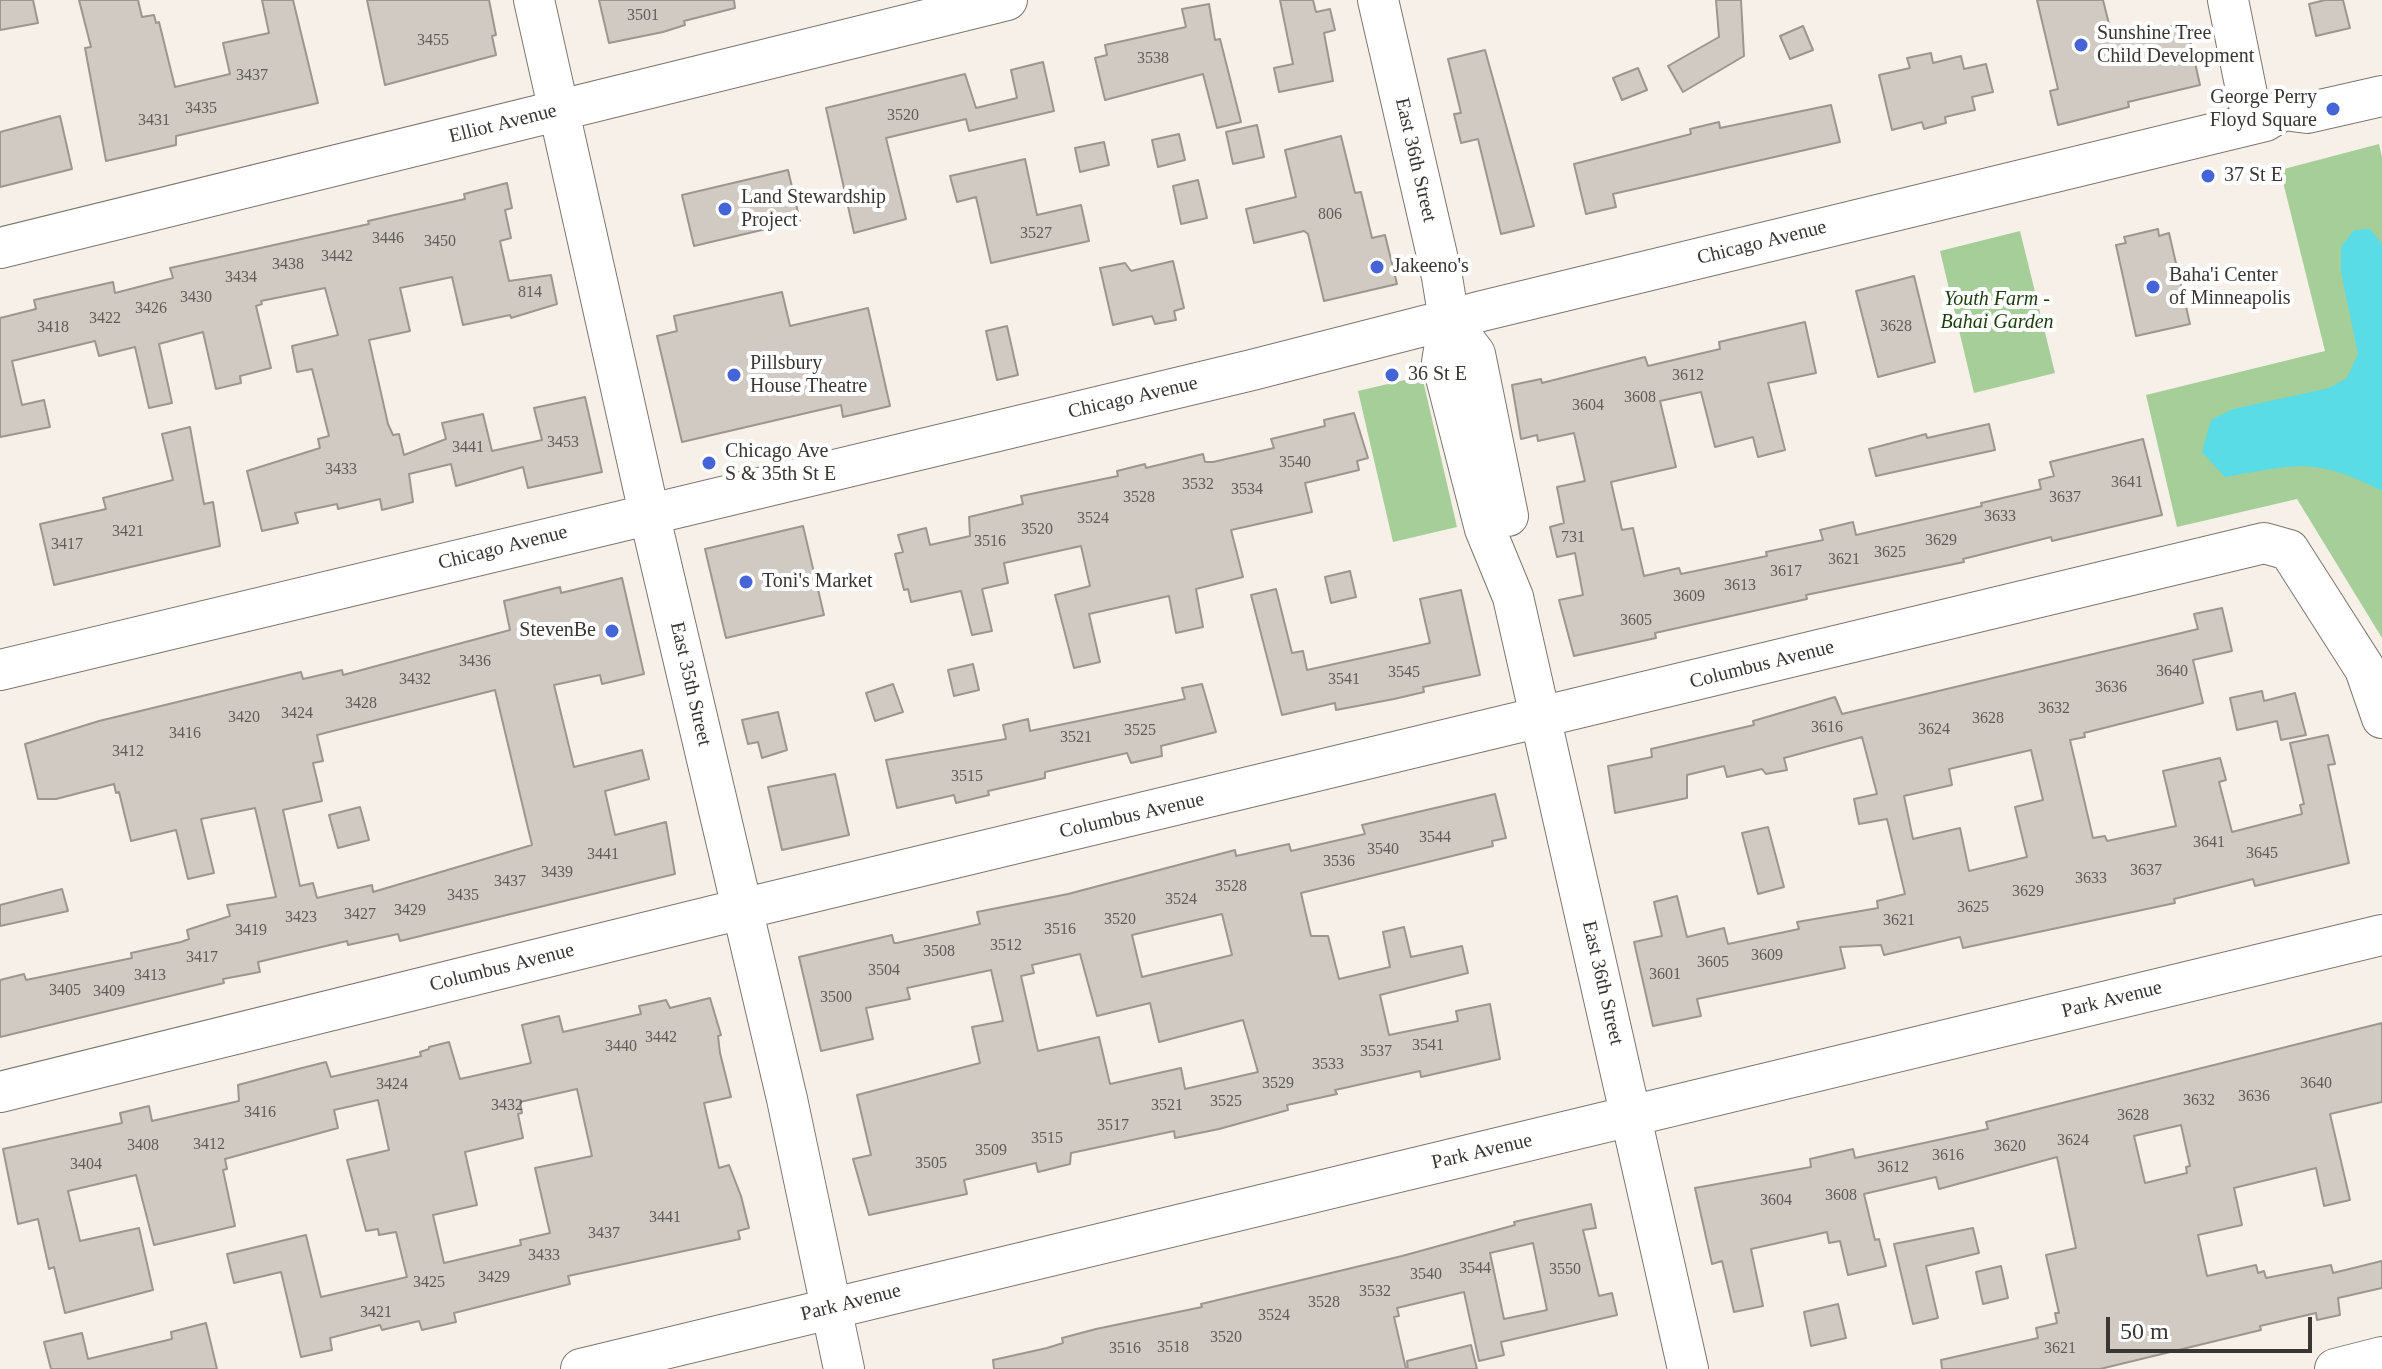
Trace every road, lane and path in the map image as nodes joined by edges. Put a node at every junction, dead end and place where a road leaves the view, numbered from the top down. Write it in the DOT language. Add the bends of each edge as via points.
graph roads {
  1 [pos="534,0"];
  2 [pos="1007,0"];
  3 [pos="1378,0"];
  4 [pos="2228,0"];
  5 [pos="2382,96"];
  6 [pos="557,111"];
  7 [pos="2279,119"];
  8 [pos="0,248"];
  9 [pos="1449,320"];
  10 [pos="649,513"];
  11 [pos="0,670"];
  12 [pos="2382,718"];
  13 [pos="1542,719"];
  14 [pos="743,909"];
  15 [pos="2382,935"];
  16 [pos="0,1092"];
  17 [pos="1632,1117"];
  18 [pos="830,1307"];
  19 [pos="2382,1357"];
  20 [pos="581,1369"];
  21 [pos="844,1369"];
  22 [pos="1688,1369"];
  23 [pos="2335,1369"];
  1 -- 6 [label="street, East 35th Street"];
  2 -- 6 [label="street, Elliot Avenue"];
  3 -- 9 [label="street, East 36th Street"];
  4 -- 7 [label="street"];
  5 -- 7 [label="street, Chicago Avenue"];
  6 -- 8 [label="street, Elliot Avenue"];
  6 -- 10 [label="street, East 35th Street"];
  7 -- 9 [label="street, Chicago Avenue"];
  9 -- 10 [label="street, Chicago Avenue"];
  9 -- 13 [label="street, East 36th Street" via="1442,362 1485,529 1513,597"];
  10 -- 11 [label="street, Chicago Avenue"];
  10 -- 14 [label="street, East 35th Street"];
  12 -- 13 [label="street, Columbus Avenue" via="2365,669 2289,550 2264,543"];
  13 -- 14 [label="street, Columbus Avenue"];
  13 -- 17 [label="street, East 36th Street"];
  14 -- 16 [label="street, Columbus Avenue"];
  14 -- 18 [label="street, East 35th Street"];
  15 -- 17 [label="street, Park Avenue"];
  17 -- 18 [label="street, Park Avenue"];
  17 -- 22 [label="street, East 36th Street"];
  18 -- 20 [label="street, Park Avenue"];
  18 -- 21 [label="street, East 35th Street"];
  19 -- 23 [label="street"];
}
